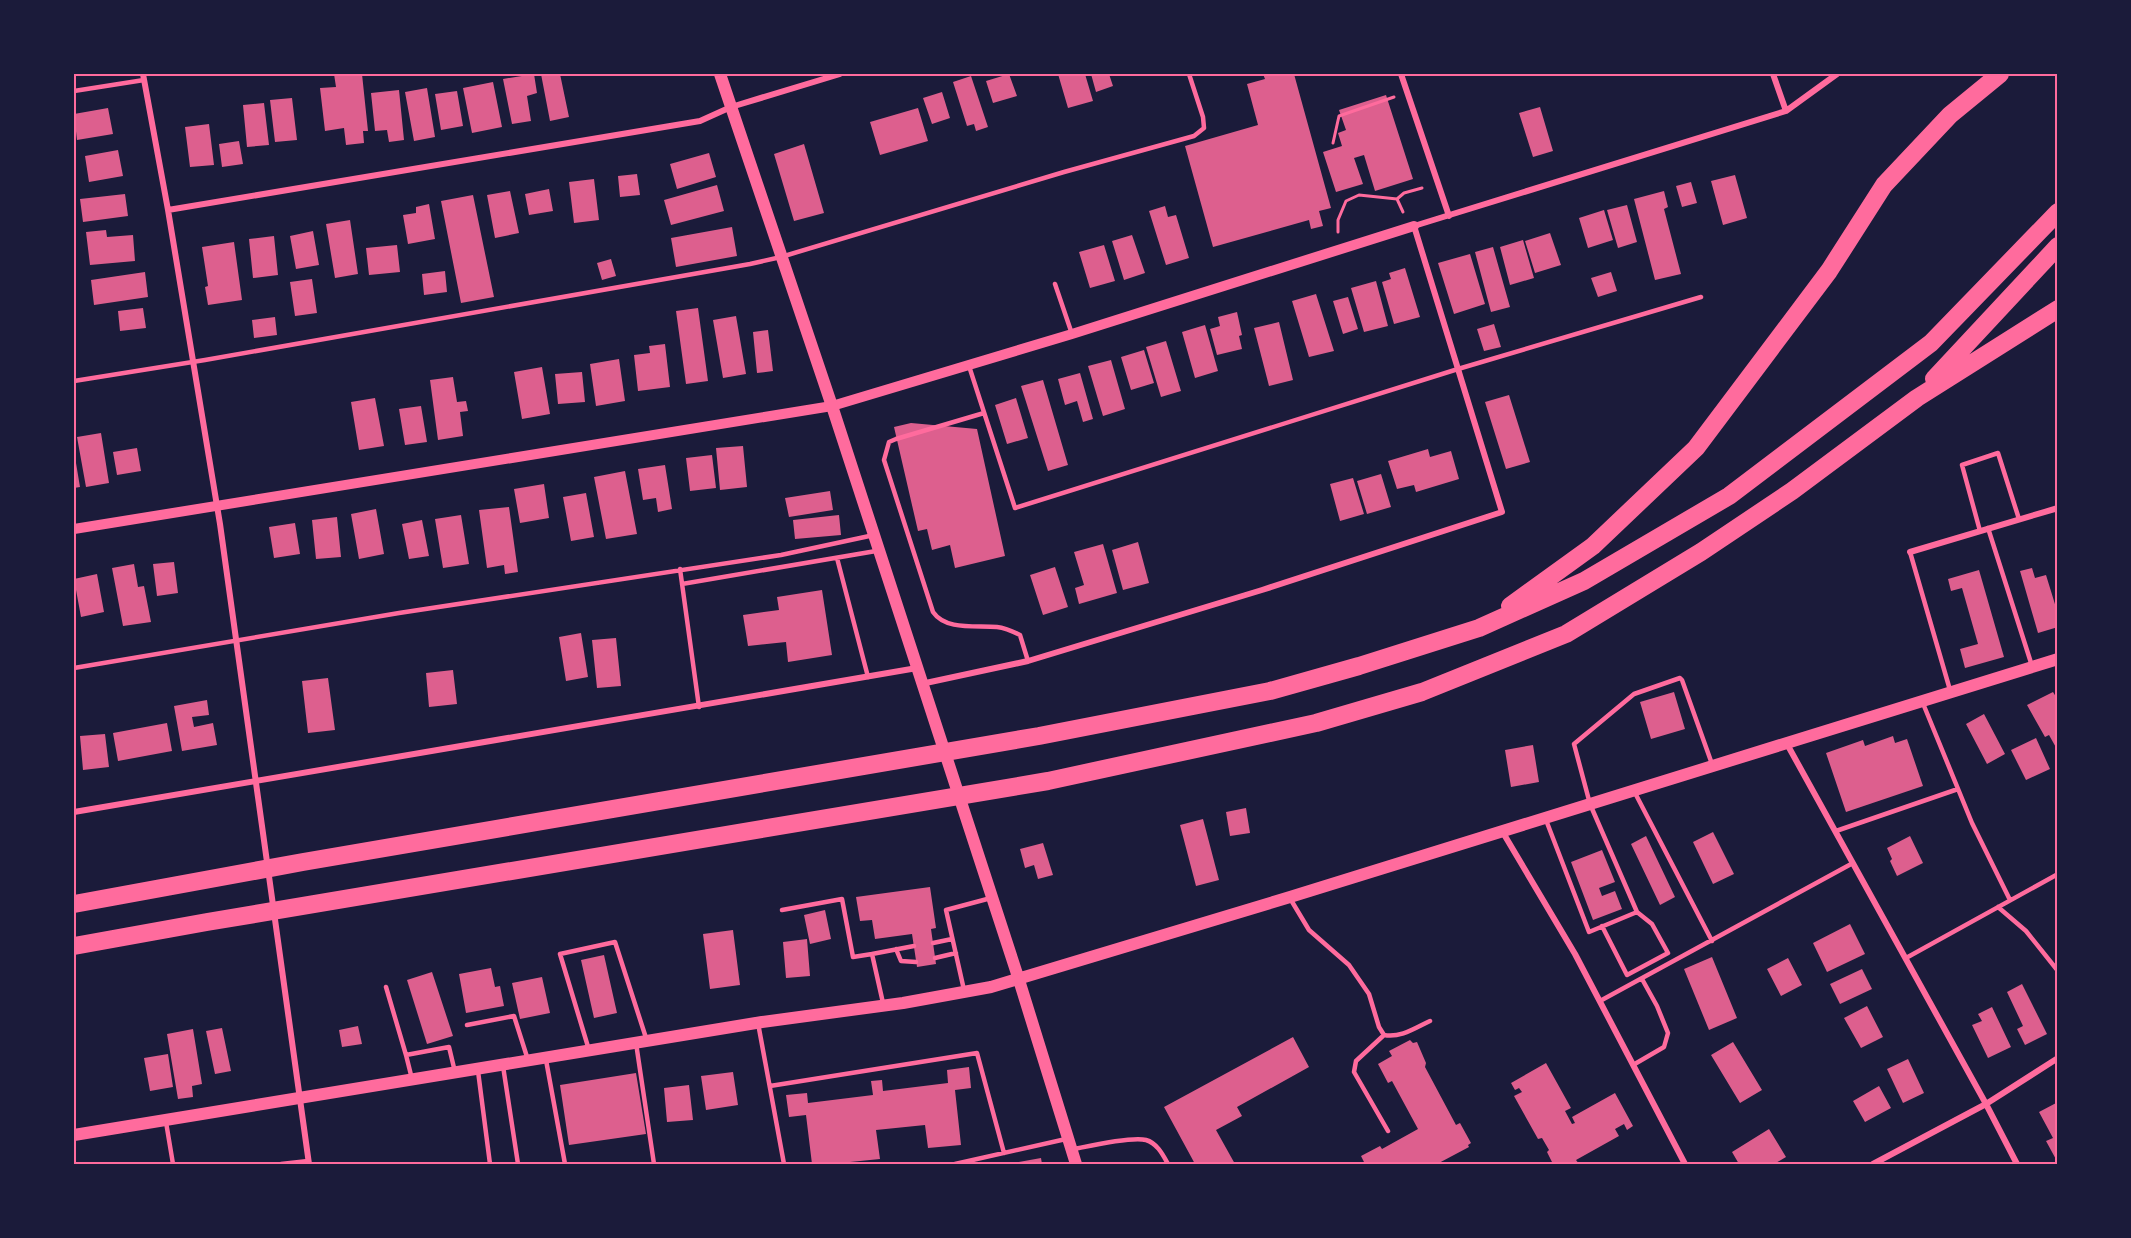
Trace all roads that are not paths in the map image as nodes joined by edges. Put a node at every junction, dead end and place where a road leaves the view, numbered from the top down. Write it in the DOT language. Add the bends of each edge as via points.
graph roads {
  1 [pos="720,74"];
  2 [pos="840,74"];
  3 [pos="1189,74"];
  4 [pos="1401,74"];
  5 [pos="1773,74"];
  6 [pos="1837,74"];
  7 [pos="2000,74"];
  8 [pos="144,77"];
  9 [pos="74,91"];
  10 [pos="731,107"];
  11 [pos="1786,111"];
  12 [pos="168,210"];
  13 [pos="2058,212"];
  14 [pos="1449,216"];
  15 [pos="1414,226"];
  16 [pos="2058,246"];
  17 [pos="781,257"];
  18 [pos="1054,284"];
  19 [pos="1701,297"];
  20 [pos="2058,309"];
  21 [pos="1072,334"];
  22 [pos="193,362"];
  23 [pos="968,366"];
  24 [pos="1458,369"];
  25 [pos="74,381"];
  26 [pos="1917,398"];
  27 [pos="832,406"];
  28 [pos="984,413"];
  29 [pos="217,506"];
  30 [pos="2058,507"];
  31 [pos="2019,519"];
  32 [pos="1988,528"];
  33 [pos="74,529"];
  34 [pos="1980,531"];
  35 [pos="874,535"];
  36 [pos="879,550"];
  37 [pos="1910,552"];
  38 [pos="837,558"];
  39 [pos="680,569"];
  40 [pos="682,584"];
  41 [pos="1479,628"];
  42 [pos="237,641"];
  43 [pos="2058,658"];
  44 [pos="1028,661"];
  45 [pos="2032,667"];
  46 [pos="74,668"];
  47 [pos="917,668"];
  48 [pos="868,677"];
  49 [pos="921,684"];
  50 [pos="1951,692"];
  51 [pos="1922,701"];
  52 [pos="699,707"];
  53 [pos="1787,744"];
  54 [pos="1713,766"];
  55 [pos="256,780"];
  56 [pos="1958,789"];
  57 [pos="1634,791"];
  58 [pos="1590,804"];
  59 [pos="74,812"];
  60 [pos="1545,818"];
  61 [pos="1502,831"];
  62 [pos="1836,831"];
  63 [pos="1853,863"];
  64 [pos="2058,874"];
  65 [pos="1290,897"];
  66 [pos="992,898"];
  67 [pos="2010,900"];
  68 [pos="74,904"];
  69 [pos="1998,907"];
  70 [pos="782,910"];
  71 [pos="1637,912"];
  72 [pos="1602,926"];
  73 [pos="952,939"];
  74 [pos="1712,940"];
  75 [pos="933,943"];
  76 [pos="74,946"];
  77 [pos="914,946"];
  78 [pos="896,950"];
  79 [pos="956,953"];
  80 [pos="1668,953"];
  81 [pos="872,954"];
  82 [pos="935,958"];
  83 [pos="1906,958"];
  84 [pos="916,962"];
  85 [pos="1673,962"];
  86 [pos="2058,972"];
  87 [pos="1627,975"];
  88 [pos="1642,978"];
  89 [pos="1019,980"];
  90 [pos="1632,984"];
  91 [pos="386,987"];
  92 [pos="964,992"];
  93 [pos="1600,1001"];
  94 [pos="883,1006"];
  95 [pos="1430,1021"];
  96 [pos="758,1023"];
  97 [pos="467,1025"];
  98 [pos="1384,1035"];
  99 [pos="642,1042"];
  100 [pos="589,1050"];
  101 [pos="406,1055"];
  102 [pos="546,1058"];
  103 [pos="2058,1058"];
  104 [pos="528,1060"];
  105 [pos="503,1064"];
  106 [pos="1633,1065"];
  107 [pos="478,1068"];
  108 [pos="454,1072"];
  109 [pos="412,1079"];
  110 [pos="770,1086"];
  111 [pos="299,1097"];
  112 [pos="1986,1104"];
  113 [pos="165,1119"];
  114 [pos="1388,1131"];
  115 [pos="74,1135"];
  116 [pos="1070,1144"];
  117 [pos="1004,1153"];
  118 [pos="308,1163"];
  119 [pos="173,1164"];
  120 [pos="281,1164"];
  121 [pos="490,1164"];
  122 [pos="518,1164"];
  123 [pos="566,1164"];
  124 [pos="654,1164"];
  125 [pos="784,1164"];
  126 [pos="955,1164"];
  127 [pos="1076,1164"];
  128 [pos="1168,1164"];
  129 [pos="1685,1164"];
  130 [pos="1873,1164"];
  131 [pos="2017,1164"];
  1 -- 10 [label="main road"];
  2 -- 10 [label="street"];
  3 -- 17 [label="lane" via="1204,128 1194,136"];
  4 -- 14 [label="street"];
  5 -- 11 [label="street"];
  6 -- 11 [label="street"];
  7 -- 41 [label="highway" via="1950,115 1884,185 1829,271 1695,448 1593,546"];
  8 -- 9 [label="lane"];
  8 -- 12 [label="street"];
  10 -- 12 [label="street" via="700,121"];
  10 -- 17 [label="main road"];
  11 -- 14 [label="street"];
  12 -- 22 [label="street"];
  13 -- 41 [label="highway" via="1931,343 1730,496 1584,581"];
  14 -- 15 [label="street"];
  15 -- 21 [label="street"];
  15 -- 24 [label="street"];
  16 -- 26 [label="highway"];
  17 -- 22 [label="lane"];
  17 -- 27 [label="main road"];
  18 -- 21 [label="lane"];
  19 -- 24 [label="lane"];
  20 -- 26 [label="highway"];
  21 -- 23 [label="street"];
  22 -- 25 [label="lane"];
  22 -- 29 [label="street"];
  23 -- 27 [label="street"];
  23 -- 28 [label="lane"];
  24 -- 28 [label="lane" via="1015,508"];
  24 -- 44 [label="street" via="1502,512"];
  26 -- 76 [label="highway" via="1783,497 1566,634 1422,692 1316,723 1047,781"];
  27 -- 29 [label="street"];
  27 -- 35 [label="main road"];
  28 -- 44 [label="lane" via="889,442 884,460 937,618 966,626 999,627 1020,635"];
  29 -- 33 [label="street"];
  29 -- 42 [label="street"];
  30 -- 31 [label="street"];
  31 -- 32 [label="street"];
  31 -- 34 [label="lane" via="1998,453 1962,465"];
  32 -- 34 [label="street"];
  32 -- 45 [label="lane"];
  34 -- 37 [label="street"];
  35 -- 36 [label="main road"];
  35 -- 39 [label="lane" via="781,555"];
  36 -- 38 [label="lane"];
  36 -- 47 [label="main road"];
  37 -- 50 [label="lane"];
  38 -- 40 [label="lane"];
  38 -- 48 [label="lane"];
  39 -- 40 [label="lane"];
  39 -- 42 [label="lane"];
  40 -- 52 [label="lane"];
  41 -- 68 [label="highway" via="1359,666 1248,695 1028,738"];
  42 -- 46 [label="lane"];
  42 -- 55 [label="street"];
  43 -- 45 [label="main road"];
  44 -- 49 [label="street"];
  45 -- 50 [label="main road"];
  47 -- 48 [label="street"];
  47 -- 49 [label="main road"];
  48 -- 52 [label="street"];
  49 -- 66 [label="main road"];
  50 -- 51 [label="main road"];
  51 -- 53 [label="main road"];
  51 -- 56 [label="lane"];
  52 -- 55 [label="street"];
  53 -- 54 [label="main road"];
  53 -- 62 [label="street"];
  54 -- 57 [label="main road"];
  54 -- 58 [label="lane" via="1682,680 1677,678 1634,694 1575,744"];
  55 -- 59 [label="street"];
  55 -- 111 [label="street"];
  56 -- 62 [label="lane"];
  56 -- 67 [label="lane"];
  57 -- 58 [label="main road"];
  57 -- 74 [label="lane"];
  58 -- 60 [label="main road"];
  58 -- 71 [label="lane"];
  60 -- 61 [label="main road"];
  60 -- 72 [label="lane" via="1589,932"];
  61 -- 65 [label="main road"];
  61 -- 93 [label="street"];
  62 -- 63 [label="street"];
  63 -- 74 [label="lane"];
  63 -- 83 [label="street"];
  64 -- 67 [label="lane"];
  65 -- 89 [label="main road"];
  65 -- 98 [label="lane" via="1309,930 1349,965 1369,994"];
  66 -- 73 [label="lane" via="946,910"];
  66 -- 89 [label="main road"];
  67 -- 69 [label="lane"];
  69 -- 83 [label="lane"];
  69 -- 86 [label="lane" via="2026,931"];
  70 -- 81 [label="lane" via="842,899 853,957"];
  71 -- 72 [label="lane"];
  71 -- 80 [label="lane" via="1652,924"];
  72 -- 87 [label="lane"];
  73 -- 75 [label="lane"];
  73 -- 79 [label="lane"];
  74 -- 85 [label="lane"];
  77 -- 78 [label="lane"];
  78 -- 81 [label="lane"];
  78 -- 84 [label="lane" via="901,961"];
  79 -- 82 [label="lane"];
  79 -- 92 [label="lane"];
  80 -- 85 [label="lane"];
  80 -- 87 [label="lane"];
  81 -- 94 [label="lane"];
  83 -- 112 [label="street"];
  85 -- 88 [label="lane"];
  87 -- 90 [label="lane"];
  88 -- 90 [label="lane"];
  88 -- 106 [label="lane" via="1668,1033 1664,1047"];
  89 -- 92 [label="main road"];
  89 -- 116 [label="main road"];
  90 -- 93 [label="lane"];
  91 -- 101 [label="lane"];
  92 -- 94 [label="main road"];
  93 -- 106 [label="street"];
  94 -- 96 [label="main road"];
  95 -- 98 [label="lane" via="1402,1034"];
  96 -- 99 [label="main road"];
  96 -- 110 [label="lane"];
  97 -- 104 [label="lane" via="514,1016"];
  98 -- 114 [label="lane" via="1356,1061 1354,1071"];
  99 -- 100 [label="main road"];
  99 -- 100 [label="lane" via="615,942 560,954"];
  99 -- 124 [label="lane"];
  100 -- 102 [label="main road"];
  101 -- 108 [label="lane" via="450,1047"];
  101 -- 109 [label="lane"];
  102 -- 104 [label="main road"];
  102 -- 123 [label="lane"];
  103 -- 112 [label="street"];
  104 -- 105 [label="main road"];
  105 -- 107 [label="main road"];
  105 -- 122 [label="lane"];
  106 -- 129 [label="street"];
  107 -- 108 [label="main road"];
  107 -- 121 [label="lane"];
  108 -- 109 [label="main road"];
  109 -- 111 [label="main road"];
  110 -- 117 [label="lane" via="977,1053"];
  110 -- 125 [label="lane"];
  111 -- 113 [label="main road"];
  111 -- 118 [label="street"];
  112 -- 130 [label="street"];
  112 -- 131 [label="street"];
  113 -- 115 [label="main road"];
  113 -- 119 [label="lane"];
  116 -- 117 [label="lane"];
  116 -- 127 [label="main road"];
  116 -- 128 [label="lane" via="1146,1140 1161,1150"];
  117 -- 126 [label="lane"];
  118 -- 120 [label="lane"];
}
